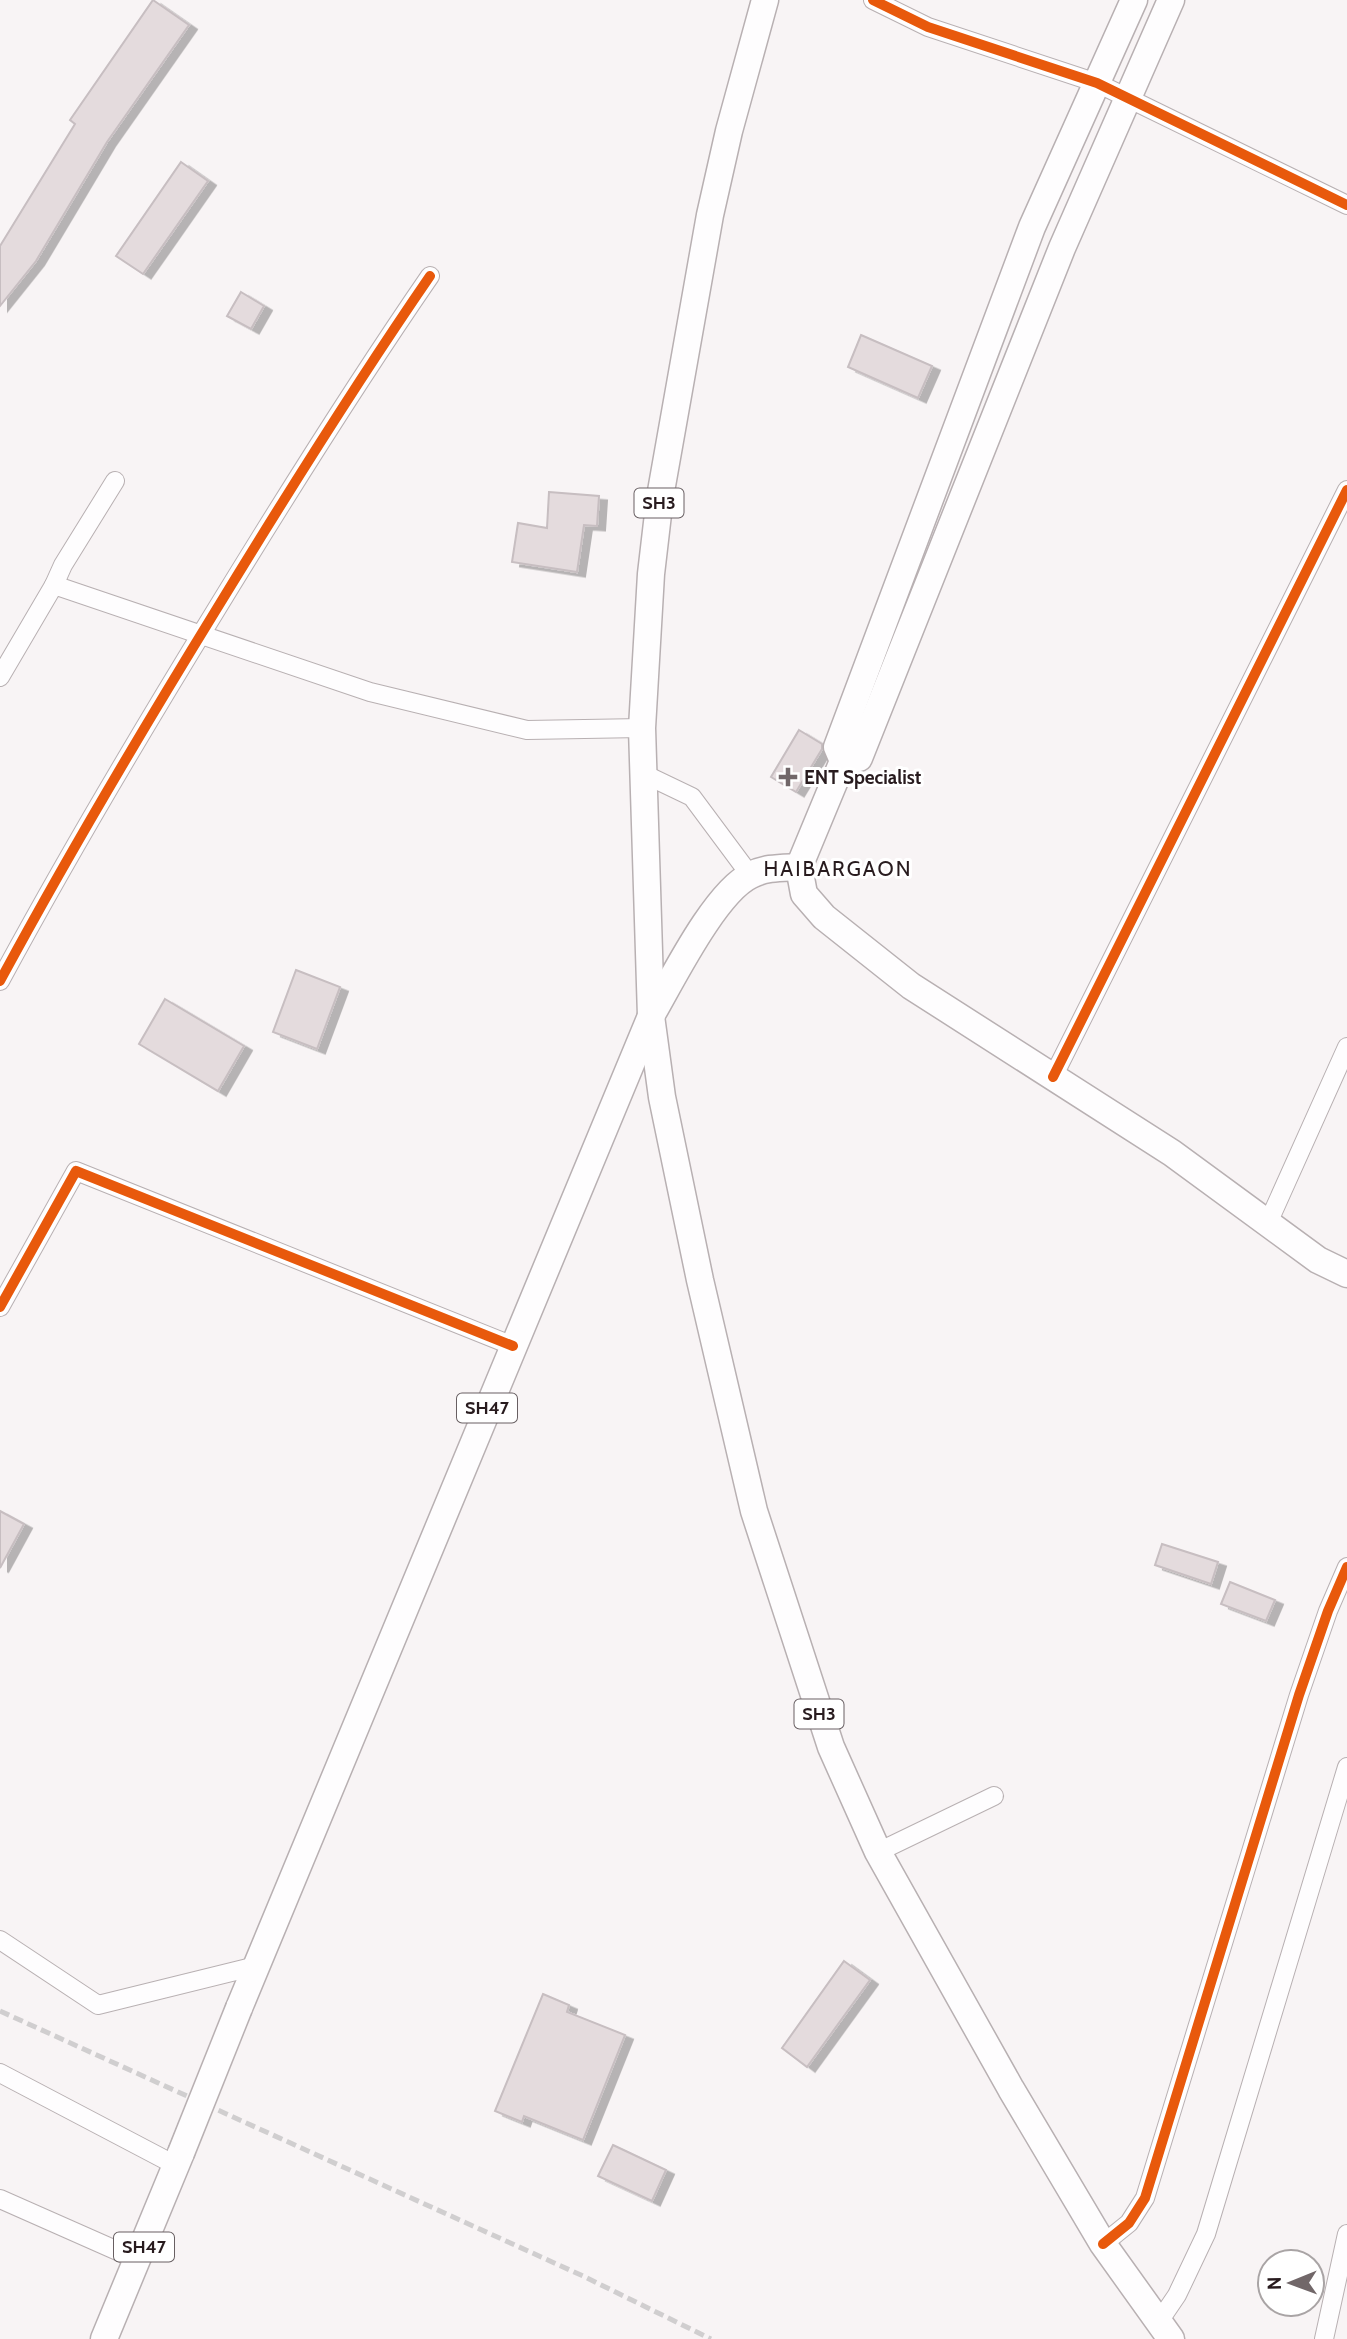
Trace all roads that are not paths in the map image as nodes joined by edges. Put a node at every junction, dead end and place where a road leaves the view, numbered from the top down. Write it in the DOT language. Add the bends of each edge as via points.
graph roads {
  1 [pos="765,0"];
  2 [pos="873,0"];
  3 [pos="1134,0"];
  4 [pos="1171,0"];
  5 [pos="1097,83"];
  6 [pos="1127,98"];
  7 [pos="1347,205"];
  8 [pos="430,276"];
  9 [pos="116,481"];
  10 [pos="1347,490"];
  11 [pos="54,585"];
  12 [pos="201,635"];
  13 [pos="0,677"];
  14 [pos="642,728"];
  15 [pos="843,761"];
  16 [pos="644,774"];
  17 [pos="799,867"];
  18 [pos="750,875"];
  19 [pos="0,981"];
  20 [pos="650,1016"];
  21 [pos="1347,1047"];
  22 [pos="1053,1077"];
  23 [pos="1268,1223"];
  24 [pos="1347,1274"];
  25 [pos="0,1307"];
  26 [pos="513,1346"];
  27 [pos="1347,1567"];
  28 [pos="1347,1767"];
  29 [pos="994,1796"];
  30 [pos="878,1852"];
  31 [pos="0,1940"];
  32 [pos="256,1966"];
  33 [pos="0,2073"];
  34 [pos="179,2160"];
  35 [pos="0,2199"];
  36 [pos="1347,2234"];
  37 [pos="1103,2244"];
  38 [pos="138,2260"];
  39 [pos="1165,2331"];
  40 [pos="104,2339"];
  41 [pos="1324,2339"];
  1 -- 14 [label="main road, SH3" via="710,215 664,470 651,574"];
  2 -- 5 [label="street" via="928,27"];
  3 -- 5 [label="main road"];
  4 -- 6 [label="main road"];
  5 -- 6 [label="street"];
  5 -- 15 [label="main road" via="1032,227 837,747"];
  6 -- 7 [label="street"];
  6 -- 15 [label="main road" via="1062,248 859,758"];
  8 -- 12 [label="street" via="359,378"];
  9 -- 11 [label="street"];
  10 -- 22 [label="street"];
  11 -- 12 [label="street"];
  11 -- 13 [label="street"];
  12 -- 14 [label="street" via="370,692 527,730"];
  12 -- 19 [label="street" via="93,812"];
  14 -- 16 [label="main road, SH3"];
  15 -- 17 [label="main road"];
  16 -- 18 [label="street" via="692,797"];
  16 -- 20 [label="main road, SH3"];
  17 -- 18 [label="main road"];
  17 -- 22 [label="main road" via="804,894 824,917 911,986"];
  18 -- 20 [label="main road, SH47" via="719,905"];
  20 -- 26 [label="main road, SH47"];
  20 -- 30 [label="main road, SH3" via="680,1189 754,1511 831,1747"];
  21 -- 23 [label="street"];
  22 -- 23 [label="main road" via="1172,1153"];
  23 -- 24 [label="main road" via="1318,1260"];
  25 -- 26 [label="street" via="76,1171"];
  26 -- 32 [label="main road, SH47"];
  27 -- 37 [label="street" via="1299,1695 1145,2198 1129,2223"];
  28 -- 39 [label="street" via="1206,2234"];
  29 -- 30 [label="street"];
  30 -- 37 [label="main road, SH3"];
  31 -- 32 [label="street" via="98,2005"];
  32 -- 34 [label="main road, SH47, bridge"];
  33 -- 34 [label="street"];
  34 -- 38 [label="main road, SH47"];
  35 -- 38 [label="street"];
  36 -- 41 [label="street"];
  37 -- 39 [label="main road, SH3"];
  38 -- 40 [label="main road, SH47"];
}
